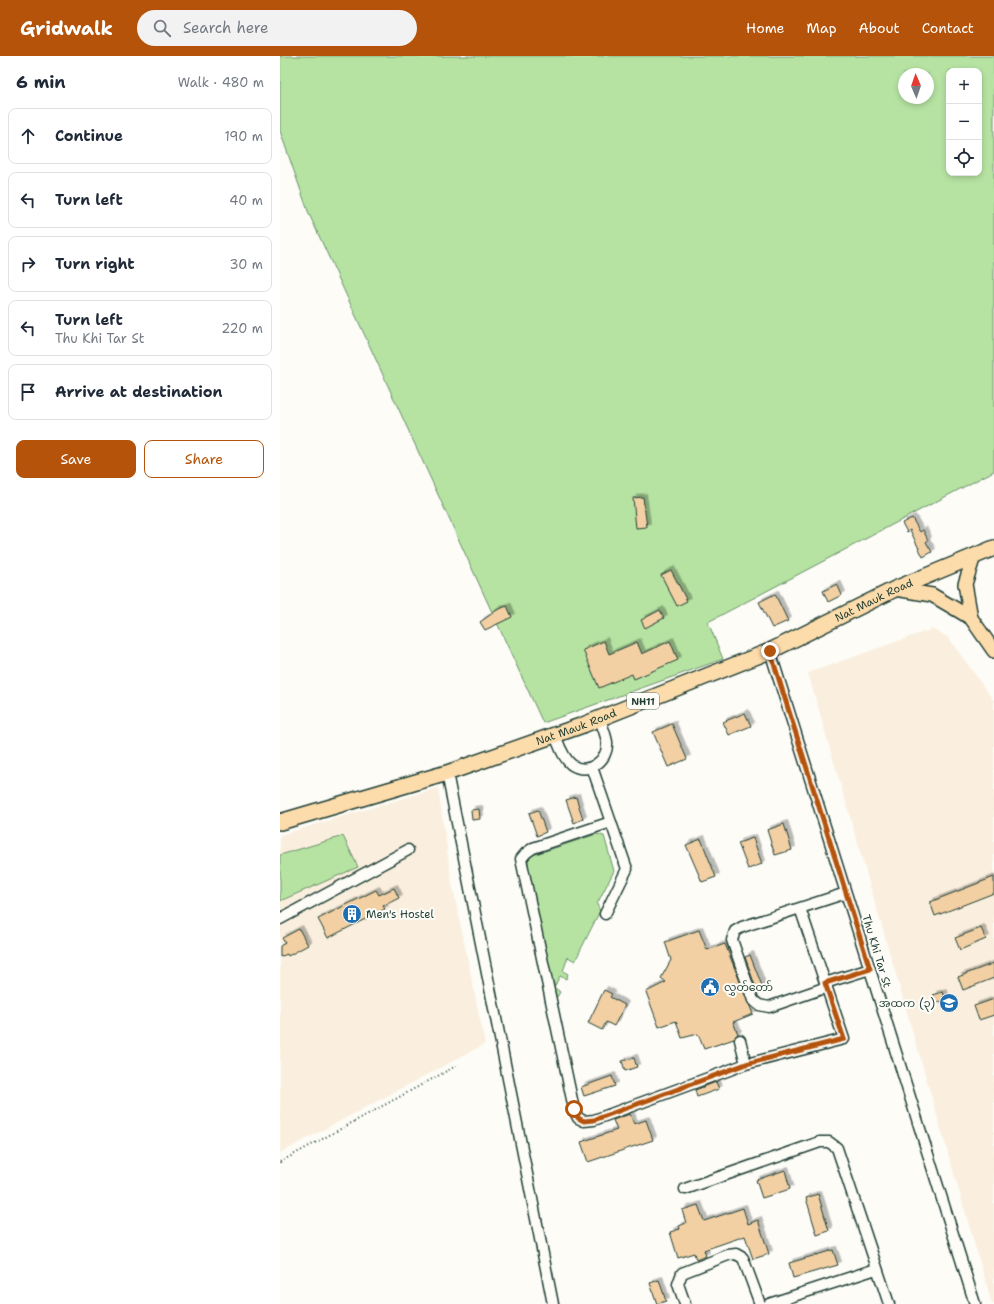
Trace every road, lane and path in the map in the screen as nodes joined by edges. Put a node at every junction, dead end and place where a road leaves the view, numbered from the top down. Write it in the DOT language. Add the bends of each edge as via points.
graph roads {
  1 [pos="994,548"];
  2 [pos="974,556"];
  3 [pos="895,590"];
  4 [pos="971,618"];
  5 [pos="770,651"];
  6 [pos="994,651"];
  7 [pos="600,719"];
  8 [pos="555,735"];
  9 [pos="592,767"];
  10 [pos="447,773"];
  11 [pos="280,822"];
  12 [pos="611,822"];
  13 [pos="408,850"];
  14 [pos="846,893"];
  15 [pos="800,908"];
  16 [pos="605,914"];
  17 [pos="280,919"];
  18 [pos="870,969"];
  19 [pos="826,985"];
  20 [pos="740,1040"];
  21 [pos="746,1064"];
  22 [pos="456,1066"];
  23 [pos="280,1162"];
  24 [pos="685,1189"];
  25 [pos="876,1269"];
  26 [pos="553,1304"];
  27 [pos="685,1304"];
  28 [pos="760,1304"];
  29 [pos="769,1304"];
  30 [pos="889,1304"];
  31 [pos="975,1304"];
  1 -- 2 [label="highway, Nat Mauk Road / NH11"];
  2 -- 3 [label="highway, Nat Mauk Road / NH11"];
  2 -- 4 [label="main road" via="965,584"];
  3 -- 4 [label="main road" via="932,595"];
  3 -- 5 [label="highway, Nat Mauk Road / NH11"];
  4 -- 6 [label="main road"];
  5 -- 7 [label="highway, Nat Mauk Road / NH11"];
  5 -- 14 [label="street, Thu Khi Tar St"];
  7 -- 8 [label="highway, Nat Mauk Road / NH11"];
  7 -- 9 [label="street" via="607,742 607,753 601,762"];
  8 -- 9 [label="street" via="564,756 572,765 581,769"];
  8 -- 10 [label="highway, Nat Mauk Road / NH11"];
  9 -- 12 [label="street"];
  10 -- 11 [label="highway, Nat Mauk Road / NH11"];
  10 -- 26 [label="street"];
  12 -- 16 [label="street" via="627,869"];
  12 -- 21 [label="street" via="533,848 521,859 578,1118 584,1121 594,1120"];
  13 -- 17 [label="street"];
  14 -- 15 [label="street"];
  14 -- 18 [label="street, Thu Khi Tar St"];
  15 -- 19 [label="street"];
  15 -- 19 [label="street" via="742,927 735,932 732,940 753,1000 759,1005 770,1008"];
  18 -- 19 [label="street"];
  18 -- 31 [label="street, Thu Khi Tar St"];
  19 -- 21 [label="street" via="844,1039"];
  20 -- 21 [label="street"];
  22 -- 23 [label="path"];
  24 -- 25 [label="street" via="820,1142 829,1142 837,1148"];
  25 -- 29 [label="street"];
  25 -- 30 [label="street"];
  27 -- 28 [label="street" via="678,1284 682,1273 736,1254 743,1258"];
}
